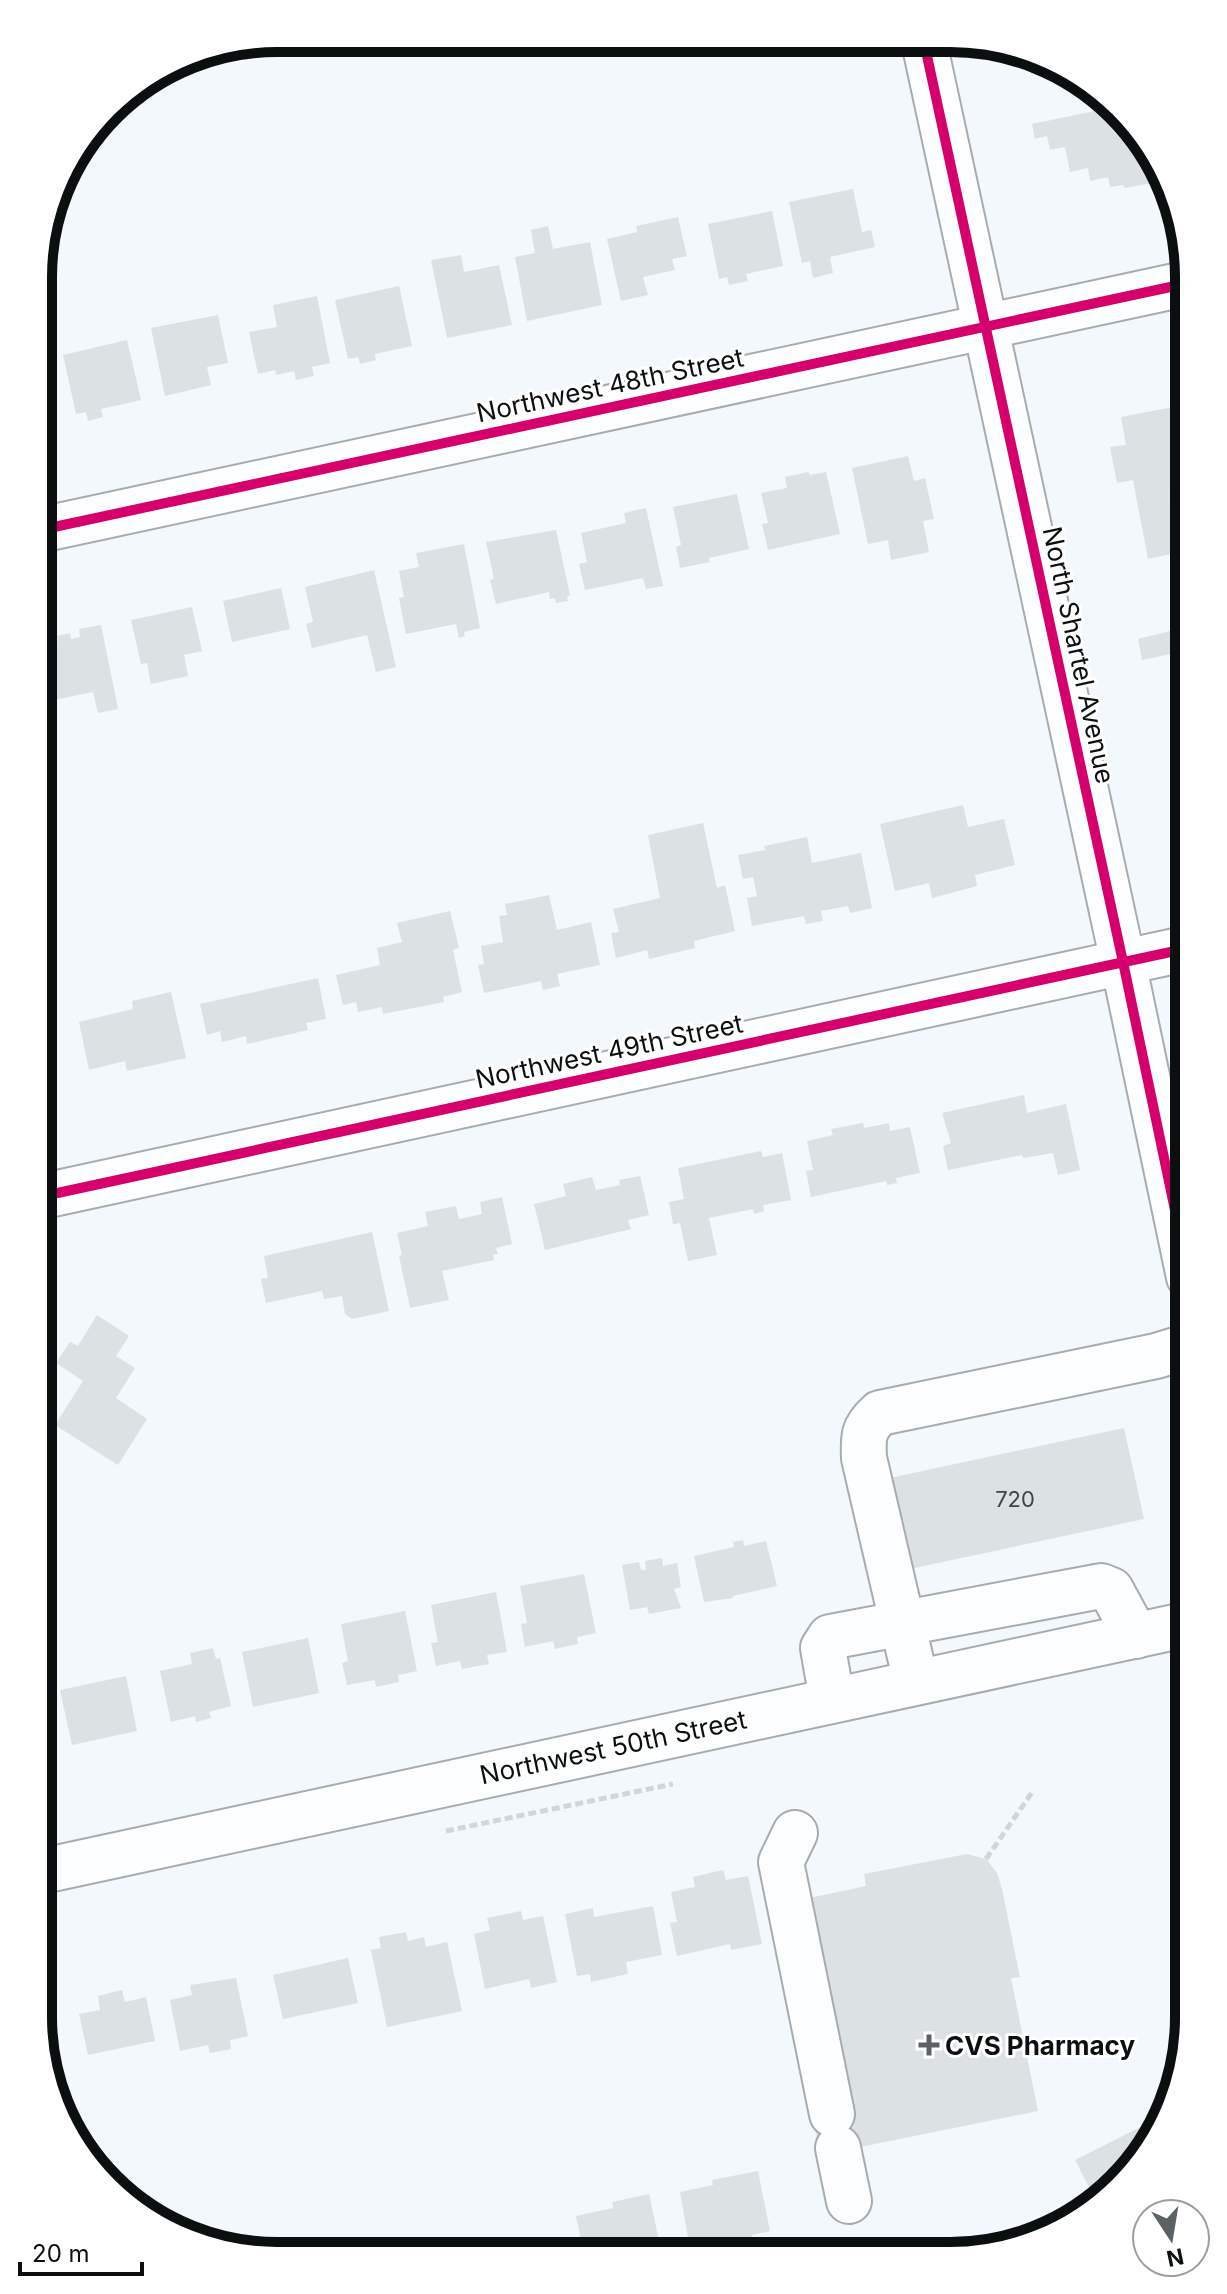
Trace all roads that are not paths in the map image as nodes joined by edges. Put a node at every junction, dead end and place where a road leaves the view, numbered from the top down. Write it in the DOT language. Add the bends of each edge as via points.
graph roads {
  1 [pos="926,52"];
  2 [pos="1175,286"];
  3 [pos="985,326"];
  4 [pos="52,527"];
  5 [pos="1175,951"];
  6 [pos="1123,962"];
  7 [pos="52,1194"];
  8 [pos="1175,1210"];
  9 [pos="1175,1350"];
  10 [pos="902,1624"];
  11 [pos="1175,1627"];
  12 [pos="1136,1636"];
  13 [pos="916,1682"];
  14 [pos="832,1700"];
  15 [pos="795,1833"];
  16 [pos="52,1869"];
  17 [pos="849,2201"];
  1 -- 3 [label="street, North Shartel Avenue"];
  2 -- 3 [label="street, Northwest 48th Street"];
  3 -- 4 [label="street, Northwest 48th Street"];
  3 -- 6 [label="street, North Shartel Avenue"];
  5 -- 6 [label="street, Northwest 49th Street"];
  6 -- 7 [label="street, Northwest 49th Street"];
  6 -- 8 [label="street, North Shartel Avenue"];
  9 -- 10 [label="street" via="880,1413 870,1421 863,1437 864,1458"];
  10 -- 12 [label="street" via="1101,1586 1111,1590"];
  10 -- 13 [label="street"];
  10 -- 14 [label="street" via="830,1637 823,1648"];
  11 -- 12 [label="street, Northwest 50th Street"];
  12 -- 13 [label="street, Northwest 50th Street"];
  13 -- 14 [label="street, Northwest 50th Street"];
  14 -- 16 [label="street, Northwest 50th Street"];
  15 -- 17 [label="street" via="781,1862"];
}
